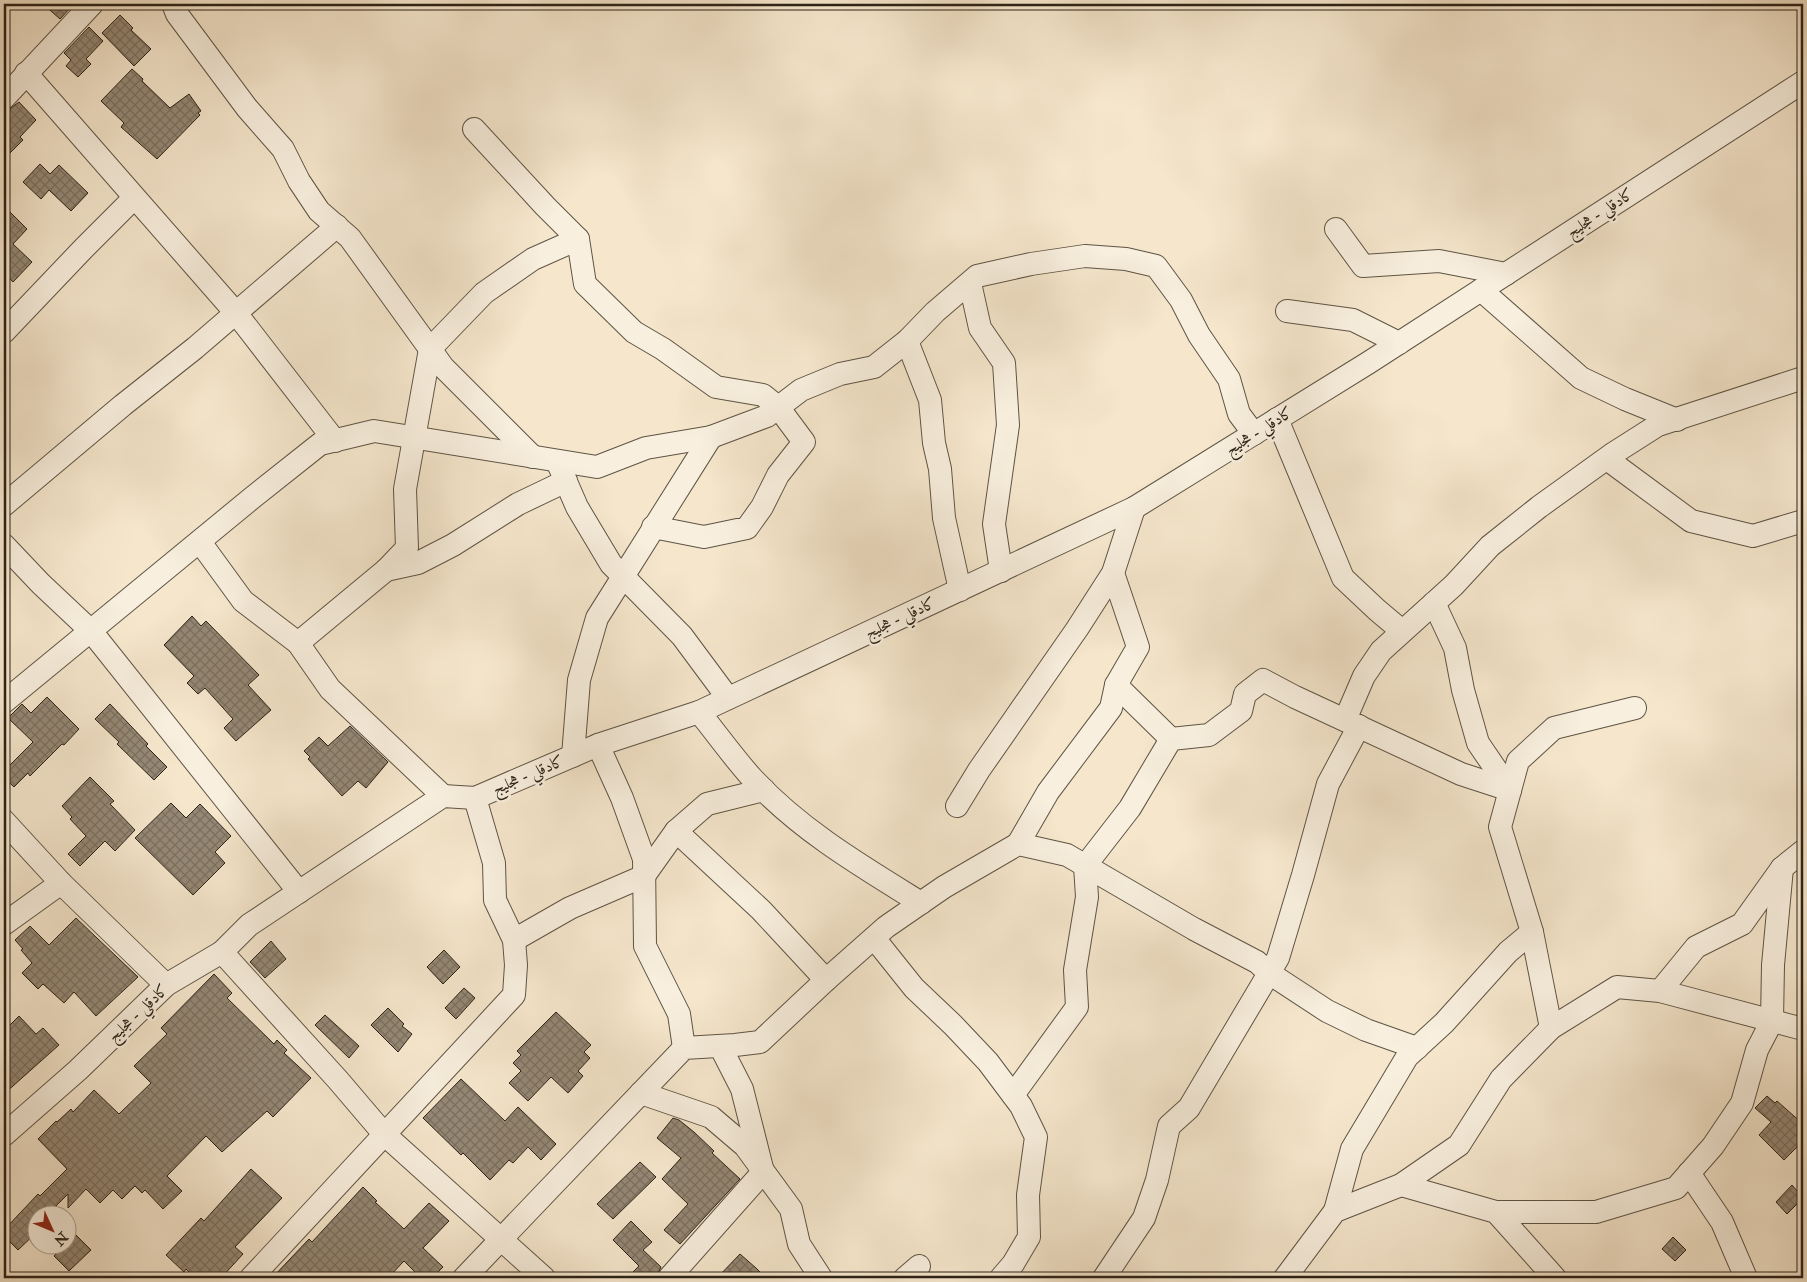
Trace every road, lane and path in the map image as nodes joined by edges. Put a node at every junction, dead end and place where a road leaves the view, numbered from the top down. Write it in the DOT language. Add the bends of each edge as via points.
graph roads {
  1 [pos="92,4"];
  2 [pos="173,4"];
  3 [pos="26,73"];
  4 [pos="1803,82"];
  5 [pos="4,98"];
  6 [pos="474,129"];
  7 [pos="134,198"];
  8 [pos="337,226"];
  9 [pos="1336,229"];
  10 [pos="578,239"];
  11 [pos="1506,274"];
  12 [pos="970,283"];
  13 [pos="1480,290"];
  14 [pos="1286,311"];
  15 [pos="236,313"];
  16 [pos="4,332"];
  17 [pos="907,341"];
  18 [pos="1399,343"];
  19 [pos="430,349"];
  20 [pos="1803,378"];
  21 [pos="778,407"];
  22 [pos="1277,419"];
  23 [pos="1677,420"];
  24 [pos="1254,434"];
  25 [pos="414,437"];
  26 [pos="710,437"];
  27 [pos="335,441"];
  28 [pos="533,457"];
  29 [pos="1607,459"];
  30 [pos="562,471"];
  31 [pos="4,505"];
  32 [pos="1134,508"];
  33 [pos="1803,521"];
  34 [pos="652,527"];
  35 [pos="200,542"];
  36 [pos="4,544"];
  37 [pos="386,570"];
  38 [pos="1001,570"];
  39 [pos="1113,573"];
  40 [pos="623,576"];
  41 [pos="960,590"];
  42 [pos="1434,603"];
  43 [pos="91,631"];
  44 [pos="1402,631"];
  45 [pos="298,643"];
  46 [pos="1116,685"];
  47 [pos="728,698"];
  48 [pos="4,702"];
  49 [pos="1635,708"];
  50 [pos="699,712"];
  51 [pos="1352,723"];
  52 [pos="1171,739"];
  53 [pos="598,745"];
  54 [pos="574,756"];
  55 [pos="764,790"];
  56 [pos="1510,790"];
  57 [pos="443,796"];
  58 [pos="475,798"];
  59 [pos="957,806"];
  60 [pos="4,821"];
  61 [pos="676,830"];
  62 [pos="1018,844"];
  63 [pos="1803,852"];
  64 [pos="1085,866"];
  65 [pos="1782,868"];
  66 [pos="644,876"];
  67 [pos="61,883"];
  68 [pos="299,892"];
  69 [pos="921,903"];
  70 [pos="4,924"];
  71 [pos="1532,932"];
  72 [pos="874,938"];
  73 [pos="514,940"];
  74 [pos="222,952"];
  75 [pos="1269,974"];
  76 [pos="826,980"];
  77 [pos="166,985"];
  78 [pos="1660,991"];
  79 [pos="1772,1021"];
  80 [pos="1551,1028"];
  81 [pos="1803,1029"];
  82 [pos="720,1046"];
  83 [pos="684,1048"];
  84 [pos="1417,1048"];
  85 [pos="641,1093"];
  86 [pos="1013,1095"];
  87 [pos="384,1134"];
  88 [pos="4,1135"];
  89 [pos="764,1172"];
  90 [pos="1689,1173"];
  91 [pos="1401,1185"];
  92 [pos="1335,1211"];
  93 [pos="1496,1212"];
  94 [pos="501,1239"];
  95 [pos="251,1278"];
  96 [pos="464,1278"];
  97 [pos="544,1278"];
  98 [pos="669,1278"];
  99 [pos="821,1278"];
  100 [pos="1001,1278"];
  101 [pos="1104,1278"];
  102 [pos="1285,1278"];
  103 [pos="1555,1278"];
  104 [pos="1746,1278"];
  1 -- 3 [label="street"];
  2 -- 8 [label="street" via="177,14 247,108 283,149 319,211"];
  3 -- 5 [label="street"];
  3 -- 7 [label="street"];
  4 -- 11 [label="street, كادقلي - هجليج"];
  6 -- 10 [label="street"];
  7 -- 15 [label="street"];
  7 -- 16 [label="street"];
  8 -- 15 [label="street"];
  8 -- 19 [label="street" via="350,238"];
  9 -- 11 [label="street" via="1364,266 1439,261"];
  10 -- 19 [label="street" via="533,259 484,293"];
  10 -- 21 [label="street" via="585,284 634,332 664,349 716,387 763,396"];
  11 -- 13 [label="street, كادقلي - هجليج"];
  12 -- 17 [label="street"];
  12 -- 24 [label="street" via="977,276 1085,256 1126,259 1156,266 1181,300 1199,335 1229,379 1239,414"];
  12 -- 38 [label="street" via="980,328 1004,363 1008,425 994,524"];
  13 -- 18 [label="street, كادقلي - هجليج"];
  13 -- 23 [label="street" via="1581,378"];
  14 -- 18 [label="street" via="1353,320"];
  15 -- 27 [label="street"];
  15 -- 31 [label="street"];
  17 -- 21 [label="street" via="874,367 840,374 800,390"];
  17 -- 41 [label="street" via="930,400 944,518"];
  18 -- 22 [label="street, كادقلي - هجليج"];
  19 -- 25 [label="street"];
  19 -- 28 [label="street" via="443,367"];
  20 -- 23 [label="street"];
  21 -- 26 [label="street" via="767,416"];
  21 -- 34 [label="street" via="804,442 778,475 747,528 704,537"];
  22 -- 24 [label="street, كادقلي - هجليج"];
  22 -- 44 [label="street" via="1343,578"];
  23 -- 29 [label="street" via="1658,425"];
  24 -- 32 [label="street, كادقلي - هجليج"];
  25 -- 27 [label="street" via="374,431"];
  25 -- 28 [label="street"];
  25 -- 37 [label="street" via="405,489 407,548"];
  26 -- 30 [label="street" via="646,448 597,467"];
  26 -- 34 [label="street"];
  27 -- 35 [label="street" via="320,444"];
  28 -- 30 [label="street"];
  29 -- 33 [label="street" via="1691,521 1753,536"];
  29 -- 42 [label="street" via="1490,546"];
  30 -- 37 [label="street" via="518,504 453,545 418,563"];
  30 -- 40 [label="street" via="577,507 611,564"];
  32 -- 38 [label="street, كادقلي - هجليج"];
  32 -- 39 [label="street"];
  34 -- 40 [label="street"];
  35 -- 43 [label="street"];
  35 -- 45 [label="street" via="244,600"];
  36 -- 43 [label="street"];
  37 -- 45 [label="street"];
  38 -- 41 [label="street, كادقلي - هجليج"];
  39 -- 46 [label="street" via="1138,647"];
  39 -- 59 [label="street"];
  40 -- 47 [label="street" via="682,636"];
  40 -- 54 [label="street" via="596,618 580,680"];
  41 -- 47 [label="street, كادقلي - هجليج"];
  42 -- 44 [label="street"];
  42 -- 56 [label="street" via="1455,648 1462,690 1478,744"];
  43 -- 48 [label="street"];
  43 -- 68 [label="street"];
  44 -- 51 [label="street" via="1380,652 1364,676"];
  45 -- 57 [label="street" via="330,689"];
  46 -- 52 [label="street"];
  46 -- 62 [label="street" via="1111,708 1048,792"];
  47 -- 50 [label="street, كادقلي - هجليج"];
  49 -- 56 [label="street" via="1554,728 1518,761"];
  50 -- 53 [label="street, كادقلي - هجليج"];
  50 -- 55 [label="street"];
  51 -- 52 [label="street" via="1263,680 1245,694 1241,711 1209,734"];
  51 -- 56 [label="street" via="1461,774"];
  51 -- 75 [label="street" via="1328,784 1278,958"];
  52 -- 64 [label="street" via="1130,808"];
  53 -- 54 [label="street, كادقلي - هجليج"];
  53 -- 66 [label="street" via="638,841 644,859"];
  54 -- 58 [label="street, كادقلي - هجليج"];
  55 -- 61 [label="street" via="707,804"];
  55 -- 69 [label="street" via="843,855"];
  56 -- 71 [label="street" via="1500,827"];
  57 -- 58 [label="street, كادقلي - هجليج"];
  57 -- 68 [label="street, كادقلي - هجليج"];
  58 -- 73 [label="street" via="494,863 495,900"];
  60 -- 67 [label="street"];
  61 -- 66 [label="street"];
  61 -- 76 [label="street" via="761,910"];
  62 -- 64 [label="street" via="1068,855"];
  62 -- 69 [label="street"];
  63 -- 65 [label="street"];
  64 -- 75 [label="street" via="1257,962"];
  64 -- 86 [label="street" via="1087,897 1076,970 1077,1008"];
  65 -- 78 [label="street" via="1742,924 1696,947"];
  65 -- 79 [label="street" via="1773,965"];
  66 -- 73 [label="street" via="570,908"];
  66 -- 83 [label="street" via="645,946 679,1014"];
  67 -- 70 [label="street"];
  67 -- 77 [label="street"];
  68 -- 74 [label="street, كادقلي - هجليج" via="249,925"];
  69 -- 72 [label="street"];
  71 -- 80 [label="street"];
  71 -- 84 [label="street" via="1508,952 1466,1000"];
  72 -- 76 [label="street"];
  72 -- 86 [label="street" via="914,988 988,1062"];
  73 -- 87 [label="street" via="514,995"];
  74 -- 77 [label="street, كادقلي - هجليج"];
  74 -- 87 [label="street"];
  75 -- 84 [label="street" via="1327,1011 1366,1030"];
  75 -- 101 [label="street" via="1189,1108 1169,1126 1157,1180 1144,1218"];
  76 -- 82 [label="street" via="760,1042"];
  77 -- 88 [label="street, كادقلي - هجليج" via="78,1070"];
  78 -- 79 [label="street"];
  78 -- 80 [label="street" via="1617,987"];
  79 -- 81 [label="street"];
  79 -- 90 [label="street" via="1757,1050 1742,1103 1713,1146"];
  80 -- 91 [label="street" via="1501,1079 1459,1145"];
  82 -- 83 [label="street"];
  82 -- 89 [label="street" via="742,1089"];
  83 -- 85 [label="street"];
  84 -- 92 [label="street" via="1407,1056 1352,1149"];
  85 -- 89 [label="street" via="711,1117 745,1146"];
  85 -- 94 [label="street"];
  86 -- 100 [label="street" via="1036,1137 1028,1195 1029,1236"];
  87 -- 94 [label="street"];
  87 -- 95 [label="street"];
  89 -- 98 [label="street"];
  89 -- 99 [label="street" via="791,1209 799,1244"];
  90 -- 93 [label="street" via="1676,1188 1596,1212"];
  90 -- 104 [label="street" via="1722,1222"];
  91 -- 92 [label="street"];
  91 -- 93 [label="street"];
  92 -- 102 [label="street"];
  93 -- 103 [label="street"];
  94 -- 96 [label="street"];
  94 -- 97 [label="street"];
}
